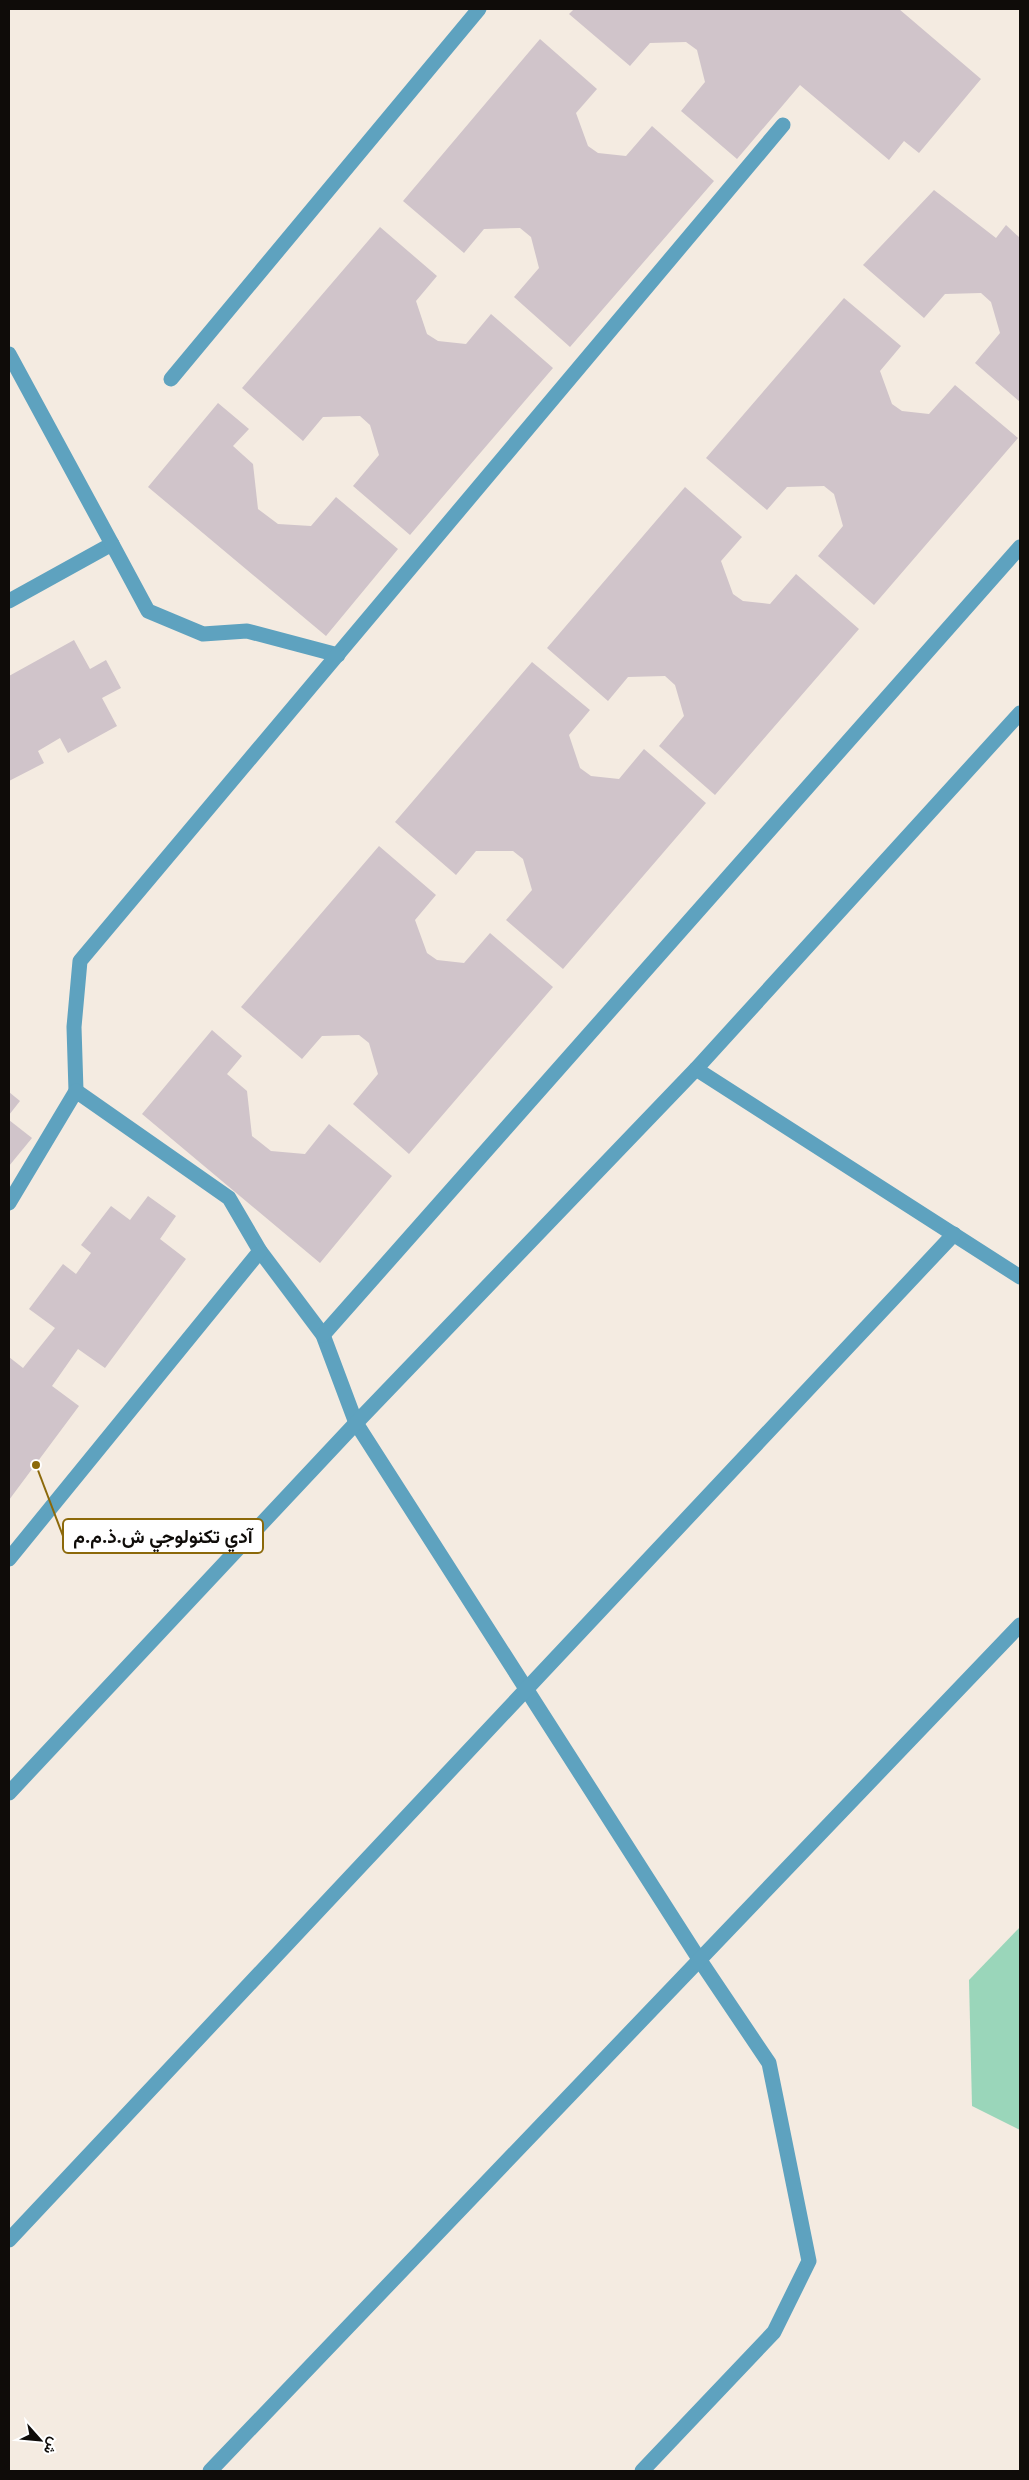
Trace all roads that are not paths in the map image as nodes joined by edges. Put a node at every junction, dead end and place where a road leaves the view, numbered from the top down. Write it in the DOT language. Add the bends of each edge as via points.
graph roads {
  1 [pos="479,9"];
  2 [pos="783,125"];
  3 [pos="9,354"];
  4 [pos="171,379"];
  5 [pos="112,544"];
  6 [pos="1020,547"];
  7 [pos="9,601"];
  8 [pos="338,655"];
  9 [pos="1020,713"];
  10 [pos="696,1069"];
  11 [pos="76,1090"];
  12 [pos="9,1203"];
  13 [pos="954,1234"];
  14 [pos="260,1252"];
  15 [pos="1020,1277"];
  16 [pos="323,1335"];
  17 [pos="356,1423"];
  18 [pos="9,1559"];
  19 [pos="1020,1625"];
  20 [pos="526,1689"];
  21 [pos="9,1793"];
  22 [pos="699,1960"];
  23 [pos="9,2240"];
  24 [pos="210,2471"];
  25 [pos="642,2471"];
  1 -- 4 [label="street"];
  2 -- 8 [label="street"];
  3 -- 5 [label="street"];
  5 -- 7 [label="street"];
  5 -- 8 [label="street" via="148,611 203,634 247,631"];
  6 -- 16 [label="street"];
  8 -- 11 [label="street" via="80,962 74,1027"];
  9 -- 10 [label="street"];
  10 -- 13 [label="street"];
  10 -- 17 [label="street"];
  11 -- 12 [label="street"];
  11 -- 14 [label="street" via="230,1198"];
  13 -- 15 [label="street"];
  13 -- 20 [label="street"];
  14 -- 16 [label="street"];
  14 -- 18 [label="street"];
  16 -- 17 [label="street"];
  17 -- 20 [label="street"];
  17 -- 21 [label="street"];
  19 -- 22 [label="street"];
  20 -- 22 [label="street"];
  20 -- 23 [label="street"];
  22 -- 24 [label="street"];
  22 -- 25 [label="street" via="769,2063 809,2262 774,2332"];
}
